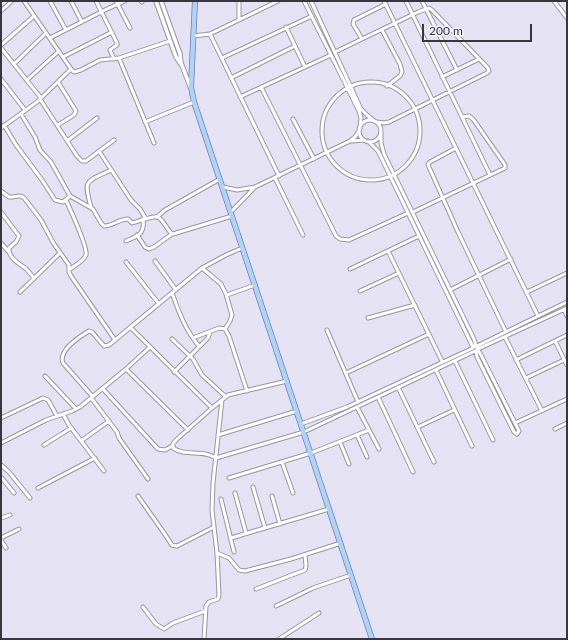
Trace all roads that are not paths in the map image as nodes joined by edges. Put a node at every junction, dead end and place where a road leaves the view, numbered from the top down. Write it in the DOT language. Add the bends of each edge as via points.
graph roads {
  1 [pos="12,1"];
  2 [pos="24,1"];
  3 [pos="50,1"];
  4 [pos="71,1"];
  5 [pos="96,1"];
  6 [pos="125,1"];
  7 [pos="156,1"];
  8 [pos="161,1"];
  9 [pos="195,1"];
  10 [pos="239,1"];
  11 [pos="278,1"];
  12 [pos="304,1"];
  13 [pos="311,1"];
  14 [pos="406,1"];
  15 [pos="422,1"];
  16 [pos="554,1"];
  17 [pos="117,2"];
  18 [pos="385,2"];
  19 [pos="426,8"];
  20 [pos="1,11"];
  21 [pos="102,12"];
  22 [pos="412,15"];
  23 [pos="34,16"];
  24 [pos="312,16"];
  25 [pos="567,18"];
  26 [pos="239,20"];
  27 [pos="82,22"];
  28 [pos="395,23"];
  29 [pos="130,28"];
  30 [pos="286,28"];
  31 [pos="66,30"];
  32 [pos="382,30"];
  33 [pos="112,32"];
  34 [pos="46,33"];
  35 [pos="210,34"];
  36 [pos="193,36"];
  37 [pos="50,38"];
  38 [pos="362,40"];
  39 [pos="170,42"];
  40 [pos="1,45"];
  41 [pos="295,46"];
  42 [pos="1,48"];
  43 [pos="59,52"];
  44 [pos="335,52"];
  45 [pos="331,56"];
  46 [pos="63,57"];
  47 [pos="119,58"];
  48 [pos="222,58"];
  49 [pos="114,59"];
  50 [pos="479,59"];
  51 [pos="181,63"];
  52 [pos="14,64"];
  53 [pos="305,67"];
  54 [pos="71,69"];
  55 [pos="456,70"];
  56 [pos="442,77"];
  57 [pos="231,78"];
  58 [pos="1,79"];
  59 [pos="27,80"];
  60 [pos="58,82"];
  61 [pos="351,86"];
  62 [pos="387,86"];
  63 [pos="191,87"];
  64 [pos="261,87"];
  65 [pos="347,87"];
  66 [pos="449,92"];
  67 [pos="240,97"];
  68 [pos="40,98"];
  69 [pos="433,100"];
  70 [pos="194,102"];
  71 [pos="25,110"];
  72 [pos="414,110"];
  73 [pos="21,114"];
  74 [pos="462,117"];
  75 [pos="97,118"];
  76 [pos="293,119"];
  77 [pos="375,121"];
  78 [pos="144,122"];
  79 [pos="389,122"];
  80 [pos="58,125"];
  81 [pos="2,127"];
  82 [pos="360,128"];
  83 [pos="381,130"];
  84 [pos="114,140"];
  85 [pos="68,141"];
  86 [pos="350,141"];
  87 [pos="367,141"];
  88 [pos="154,144"];
  89 [pos="456,148"];
  90 [pos="99,151"];
  91 [pos="326,152"];
  92 [pos="314,159"];
  93 [pos="300,165"];
  94 [pos="111,170"];
  95 [pos="394,174"];
  96 [pos="490,175"];
  97 [pos="279,176"];
  98 [pos="390,176"];
  99 [pos="275,178"];
  100 [pos="220,179"];
  101 [pos="473,183"];
  102 [pos="223,187"];
  103 [pos="255,187"];
  104 [pos="239,190"];
  105 [pos="1,191"];
  106 [pos="70,196"];
  107 [pos="443,197"];
  108 [pos="244,198"];
  109 [pos="66,200"];
  110 [pos="91,207"];
  111 [pos="1,212"];
  112 [pos="413,212"];
  113 [pos="232,214"];
  114 [pos="408,214"];
  115 [pos="157,217"];
  116 [pos="144,219"];
  117 [pos="172,234"];
  118 [pos="303,235"];
  119 [pos="137,236"];
  120 [pos="419,236"];
  121 [pos="126,241"];
  122 [pos="1,243"];
  123 [pos="243,248"];
  124 [pos="388,251"];
  125 [pos="8,252"];
  126 [pos="60,253"];
  127 [pos="511,259"];
  128 [pos="155,261"];
  129 [pos="126,262"];
  130 [pos="202,268"];
  131 [pos="350,269"];
  132 [pos="69,270"];
  133 [pos="399,273"];
  134 [pos="567,273"];
  135 [pos="478,276"];
  136 [pos="34,278"];
  137 [pos="255,285"];
  138 [pos="176,290"];
  139 [pos="450,290"];
  140 [pos="360,291"];
  141 [pos="20,292"];
  142 [pos="527,292"];
  143 [pos="172,293"];
  144 [pos="227,295"];
  145 [pos="567,302"];
  146 [pos="159,304"];
  147 [pos="415,305"];
  148 [pos="565,309"];
  149 [pos="538,316"];
  150 [pos="567,316"];
  151 [pos="368,318"];
  152 [pos="131,328"];
  153 [pos="226,329"];
  154 [pos="327,330"];
  155 [pos="210,332"];
  156 [pos="506,332"];
  157 [pos="429,334"];
  158 [pos="567,335"];
  159 [pos="505,337"];
  160 [pos="192,338"];
  161 [pos="172,339"];
  162 [pos="115,340"];
  163 [pos="555,341"];
  164 [pos="199,346"];
  165 [pos="150,347"];
  166 [pos="476,349"];
  167 [pos="190,356"];
  168 [pos="516,360"];
  169 [pos="564,360"];
  170 [pos="455,361"];
  171 [pos="442,362"];
  172 [pos="567,365"];
  173 [pos="126,369"];
  174 [pos="436,370"];
  175 [pos="174,372"];
  176 [pos="346,373"];
  177 [pos="45,376"];
  178 [pos="526,378"];
  179 [pos="287,381"];
  180 [pos="398,387"];
  181 [pos="103,388"];
  182 [pos="246,391"];
  183 [pos="225,396"];
  184 [pos="378,397"];
  185 [pos="93,398"];
  186 [pos="567,399"];
  187 [pos="222,400"];
  188 [pos="358,402"];
  189 [pos="357,407"];
  190 [pos="212,408"];
  191 [pos="76,409"];
  192 [pos="454,410"];
  193 [pos="297,411"];
  194 [pos="542,411"];
  195 [pos="63,414"];
  196 [pos="57,416"];
  197 [pos="1,418"];
  198 [pos="109,421"];
  199 [pos="516,423"];
  200 [pos="567,423"];
  201 [pos="301,424"];
  202 [pos="418,427"];
  203 [pos="71,428"];
  204 [pos="555,429"];
  205 [pos="188,430"];
  206 [pos="369,430"];
  207 [pos="304,432"];
  208 [pos="218,435"];
  209 [pos="357,435"];
  210 [pos="493,440"];
  211 [pos="81,441"];
  212 [pos="340,442"];
  213 [pos="1,443"];
  214 [pos="44,445"];
  215 [pos="172,446"];
  216 [pos="472,446"];
  217 [pos="379,449"];
  218 [pos="311,453"];
  219 [pos="367,457"];
  220 [pos="95,458"];
  221 [pos="216,458"];
  222 [pos="282,462"];
  223 [pos="434,462"];
  224 [pos="349,464"];
  225 [pos="1,465"];
  226 [pos="5,468"];
  227 [pos="104,471"];
  228 [pos="1,472"];
  229 [pos="414,472"];
  230 [pos="1,477"];
  231 [pos="229,478"];
  232 [pos="148,479"];
  233 [pos="253,487"];
  234 [pos="38,488"];
  235 [pos="14,493"];
  236 [pos="235,493"];
  237 [pos="293,493"];
  238 [pos="138,496"];
  239 [pos="272,496"];
  240 [pos="30,498"];
  241 [pos="221,499"];
  242 [pos="329,509"];
  243 [pos="10,515"];
  244 [pos="1,518"];
  245 [pos="280,524"];
  246 [pos="214,527"];
  247 [pos="265,528"];
  248 [pos="20,529"];
  249 [pos="246,533"];
  250 [pos="231,538"];
  251 [pos="1,539"];
  252 [pos="341,543"];
  253 [pos="6,548"];
  254 [pos="234,552"];
  255 [pos="217,553"];
  256 [pos="305,555"];
  257 [pos="351,575"];
  258 [pos="256,589"];
  259 [pos="276,606"];
  260 [pos="143,607"];
  261 [pos="205,612"];
  262 [pos="319,613"];
  263 [pos="204,639"];
  264 [pos="279,639"];
  265 [pos="372,639"];
  1 -- 20 [label="street"];
  2 -- 23 [label="street"];
  3 -- 31 [label="street"];
  4 -- 27 [label="street"];
  5 -- 21 [label="street"];
  6 -- 17 [label="street"];
  7 -- 39 [label="street"];
  8 -- 51 [label="street"];
  9 -- 36 [label="main road"];
  10 -- 26 [label="street"];
  11 -- 26 [label="street"];
  12 -- 24 [label="street"];
  13 -- 44 [label="street"];
  14 -- 22 [label="street"];
  15 -- 19 [label="street"];
  16 -- 25 [label="street"];
  17 -- 21 [label="street"];
  17 -- 29 [label="street"];
  18 -- 28 [label="street"];
  18 -- 38 [label="street" via="354,20 353,24"];
  19 -- 22 [label="street"];
  19 -- 50 [label="street" via="432,10"];
  19 -- 55 [label="street"];
  21 -- 27 [label="street"];
  21 -- 33 [label="street"];
  22 -- 28 [label="street"];
  22 -- 56 [label="street"];
  23 -- 34 [label="street"];
  23 -- 40 [label="street"];
  24 -- 30 [label="street"];
  24 -- 45 [label="street"];
  26 -- 35 [label="street"];
  27 -- 31 [label="street"];
  28 -- 32 [label="street"];
  28 -- 69 [label="street"];
  30 -- 41 [label="street"];
  30 -- 48 [label="street"];
  31 -- 37 [label="street"];
  32 -- 38 [label="street"];
  32 -- 62 [label="street" via="402,72"];
  33 -- 46 [label="street"];
  33 -- 49 [label="street" via="117,43 110,50"];
  34 -- 37 [label="street"];
  34 -- 52 [label="street"];
  35 -- 36 [label="street"];
  35 -- 48 [label="street"];
  36 -- 63 [label="main road"];
  37 -- 43 [label="street"];
  38 -- 44 [label="street"];
  39 -- 47 [label="street"];
  39 -- 51 [label="street"];
  41 -- 53 [label="street"];
  41 -- 57 [label="street"];
  42 -- 52 [label="street"];
  43 -- 46 [label="street"];
  43 -- 59 [label="street"];
  44 -- 61 [label="street"];
  45 -- 53 [label="street"];
  45 -- 65 [label="street"];
  46 -- 54 [label="street"];
  47 -- 49 [label="street"];
  47 -- 78 [label="street"];
  48 -- 57 [label="street"];
  49 -- 54 [label="street" via="100,60 74,72"];
  50 -- 55 [label="street"];
  50 -- 66 [label="street" via="488,68 488,72"];
  51 -- 63 [label="street"];
  52 -- 59 [label="street"];
  53 -- 64 [label="street"];
  54 -- 60 [label="street"];
  55 -- 56 [label="street"];
  56 -- 66 [label="street"];
  57 -- 67 [label="street"];
  58 -- 71 [label="street"];
  59 -- 68 [label="street"];
  60 -- 68 [label="street"];
  60 -- 80 [label="street" via="76,111"];
  61 -- 62 [label="street" via="372,82"];
  61 -- 65 [label="street"];
  61 -- 77 [label="street" via="361,109"];
  62 -- 72 [label="street" via="403,94"];
  63 -- 70 [label="main road"];
  64 -- 67 [label="street"];
  64 -- 93 [label="street"];
  65 -- 82 [label="street" via="360,114"];
  65 -- 91 [label="street" via="334,98 325,115 321,132"];
  66 -- 69 [label="street"];
  66 -- 74 [label="street"];
  67 -- 97 [label="street"];
  68 -- 71 [label="street"];
  68 -- 80 [label="street"];
  69 -- 72 [label="street"];
  69 -- 89 [label="street"];
  70 -- 78 [label="street"];
  70 -- 100 [label="main road"];
  71 -- 73 [label="street"];
  72 -- 79 [label="street"];
  72 -- 95 [label="street" via="419,125 417,146 410,160"];
  73 -- 81 [label="street"];
  73 -- 106 [label="street" via="40,150 51,162"];
  74 -- 96 [label="street"];
  74 -- 96 [label="street" via="472,117 505,165 503,169"];
  75 -- 85 [label="street"];
  76 -- 92 [label="street"];
  77 -- 79 [label="street"];
  77 -- 82 [label="street" via="367,120"];
  77 -- 83 [label="street"];
  78 -- 88 [label="street"];
  79 -- 83 [label="street"];
  80 -- 85 [label="street"];
  81 -- 109 [label="street" via="54,198 60,202"];
  82 -- 86 [label="street"];
  82 -- 87 [label="street" via="361,136"];
  83 -- 87 [label="street" via="378,138"];
  83 -- 95 [label="street" via="382,148"];
  84 -- 90 [label="street"];
  85 -- 90 [label="street" via="82,161 86,161"];
  86 -- 87 [label="street"];
  86 -- 91 [label="street"];
  87 -- 98 [label="street" via="378,151"];
  89 -- 101 [label="street"];
  89 -- 107 [label="street" via="428,164"];
  90 -- 94 [label="street"];
  91 -- 92 [label="street"];
  91 -- 98 [label="street" via="337,166 353,176 370,179"];
  92 -- 93 [label="street"];
  93 -- 97 [label="street"];
  93 -- 114 [label="street" via="334,233 340,239 349,240"];
  94 -- 110 [label="street" via="91,179 87,184 86,191"];
  94 -- 116 [label="street" via="140,209"];
  95 -- 98 [label="street"];
  95 -- 112 [label="street"];
  96 -- 101 [label="street"];
  97 -- 99 [label="street"];
  98 -- 114 [label="street"];
  99 -- 103 [label="street"];
  99 -- 118 [label="street"];
  100 -- 102 [label="main road"];
  100 -- 115 [label="street"];
  101 -- 107 [label="street"];
  101 -- 127 [label="street"];
  102 -- 104 [label="street"];
  102 -- 113 [label="main road"];
  103 -- 104 [label="street"];
  103 -- 108 [label="street"];
  104 -- 108 [label="street"];
  105 -- 126 [label="street" via="9,197 24,197"];
  106 -- 109 [label="street"];
  106 -- 110 [label="street"];
  107 -- 112 [label="street"];
  107 -- 135 [label="street"];
  108 -- 113 [label="street"];
  109 -- 132 [label="street" via="79,228 86,253"];
  110 -- 116 [label="street" via="104,226 124,219 132,223"];
  111 -- 125 [label="street" via="19,236"];
  112 -- 139 [label="street"];
  113 -- 117 [label="street"];
  113 -- 123 [label="main road"];
  114 -- 120 [label="street"];
  115 -- 116 [label="street"];
  115 -- 117 [label="street"];
  116 -- 119 [label="street" via="143,230"];
  117 -- 119 [label="street" via="149,249"];
  119 -- 121 [label="street"];
  120 -- 124 [label="street"];
  120 -- 166 [label="street"];
  122 -- 125 [label="street"];
  123 -- 130 [label="street"];
  123 -- 137 [label="main road"];
  124 -- 131 [label="street"];
  124 -- 133 [label="street"];
  125 -- 136 [label="street"];
  126 -- 132 [label="street" via="69,265"];
  126 -- 136 [label="street"];
  127 -- 135 [label="street"];
  127 -- 142 [label="street"];
  128 -- 138 [label="street"];
  129 -- 146 [label="street"];
  130 -- 138 [label="street"];
  130 -- 144 [label="street" via="221,284"];
  132 -- 162 [label="street"];
  133 -- 140 [label="street"];
  133 -- 147 [label="street"];
  134 -- 142 [label="street"];
  135 -- 139 [label="street"];
  135 -- 156 [label="street"];
  136 -- 141 [label="street"];
  137 -- 144 [label="street"];
  137 -- 179 [label="main road"];
  138 -- 143 [label="street"];
  139 -- 166 [label="street" via="474,339"];
  142 -- 149 [label="street"];
  143 -- 146 [label="street"];
  143 -- 160 [label="street"];
  144 -- 153 [label="street" via="232,315"];
  145 -- 149 [label="street"];
  146 -- 152 [label="street"];
  147 -- 151 [label="street"];
  147 -- 157 [label="street"];
  148 -- 150 [label="street"];
  148 -- 159 [label="street"];
  149 -- 156 [label="street"];
  152 -- 162 [label="street"];
  152 -- 165 [label="street"];
  153 -- 155 [label="street" via="222,327"];
  153 -- 182 [label="street"];
  154 -- 176 [label="street"];
  155 -- 160 [label="street"];
  155 -- 164 [label="street" via="208,338"];
  156 -- 166 [label="street"];
  157 -- 171 [label="street"];
  157 -- 176 [label="street"];
  158 -- 163 [label="street"];
  159 -- 166 [label="street"];
  159 -- 168 [label="street"];
  160 -- 164 [label="street"];
  161 -- 167 [label="street"];
  162 -- 185 [label="street" via="106,347 89,331 63,353 63,363"];
  163 -- 168 [label="street"];
  163 -- 169 [label="street"];
  164 -- 167 [label="street"];
  165 -- 173 [label="street"];
  165 -- 175 [label="street"];
  166 -- 170 [label="street"];
  166 -- 171 [label="street"];
  166 -- 199 [label="street"];
  166 -- 199 [label="street" via="477,357 516,434 519,431"];
  167 -- 175 [label="street"];
  167 -- 183 [label="street" via="202,374"];
  168 -- 178 [label="street"];
  169 -- 172 [label="street"];
  169 -- 178 [label="street"];
  170 -- 174 [label="street"];
  170 -- 210 [label="street"];
  171 -- 188 [label="street"];
  173 -- 181 [label="street"];
  173 -- 205 [label="street"];
  174 -- 180 [label="street"];
  174 -- 192 [label="street"];
  175 -- 190 [label="street"];
  176 -- 188 [label="street"];
  177 -- 191 [label="street"];
  178 -- 194 [label="street"];
  179 -- 182 [label="street"];
  179 -- 193 [label="main road"];
  180 -- 184 [label="street"];
  180 -- 202 [label="street"];
  181 -- 185 [label="street"];
  181 -- 215 [label="street" via="158,449 165,450"];
  182 -- 183 [label="street"];
  183 -- 187 [label="street"];
  184 -- 189 [label="street"];
  184 -- 229 [label="street"];
  185 -- 191 [label="street"];
  185 -- 198 [label="street"];
  186 -- 194 [label="street"];
  187 -- 190 [label="street"];
  187 -- 208 [label="street"];
  188 -- 201 [label="street"];
  189 -- 206 [label="street"];
  189 -- 207 [label="street"];
  190 -- 205 [label="street"];
  191 -- 195 [label="street"];
  192 -- 202 [label="street"];
  192 -- 216 [label="street"];
  193 -- 201 [label="main road"];
  193 -- 208 [label="street"];
  194 -- 199 [label="street"];
  195 -- 196 [label="street"];
  195 -- 203 [label="street"];
  196 -- 197 [label="street" via="48,400 43,398"];
  196 -- 213 [label="street"];
  198 -- 211 [label="street"];
  198 -- 232 [label="street"];
  200 -- 204 [label="street"];
  201 -- 207 [label="main road"];
  202 -- 223 [label="street"];
  203 -- 211 [label="street"];
  203 -- 214 [label="street"];
  205 -- 215 [label="street"];
  206 -- 209 [label="street"];
  206 -- 217 [label="street"];
  207 -- 218 [label="main road"];
  207 -- 221 [label="street"];
  208 -- 221 [label="street"];
  209 -- 212 [label="street"];
  209 -- 219 [label="street"];
  211 -- 220 [label="street"];
  212 -- 218 [label="street"];
  212 -- 224 [label="street"];
  215 -- 221 [label="street" via="175,450 209,454"];
  218 -- 222 [label="street"];
  218 -- 242 [label="main road"];
  220 -- 227 [label="street"];
  220 -- 234 [label="street"];
  221 -- 246 [label="street" via="212,501"];
  222 -- 231 [label="street"];
  222 -- 237 [label="street"];
  225 -- 226 [label="street"];
  226 -- 228 [label="street"];
  226 -- 240 [label="street"];
  230 -- 235 [label="street"];
  233 -- 247 [label="street"];
  236 -- 249 [label="street"];
  238 -- 246 [label="street" via="172,545 177,546"];
  239 -- 245 [label="street"];
  241 -- 250 [label="street"];
  242 -- 245 [label="street"];
  242 -- 252 [label="main road"];
  243 -- 244 [label="street"];
  245 -- 247 [label="street"];
  246 -- 255 [label="street"];
  247 -- 249 [label="street"];
  248 -- 251 [label="street"];
  249 -- 250 [label="street"];
  250 -- 254 [label="street"];
  251 -- 253 [label="street"];
  252 -- 256 [label="street"];
  252 -- 257 [label="main road"];
  255 -- 256 [label="street" via="229,558 236,568 242,571"];
  255 -- 261 [label="street" via="219,598 207,604"];
  256 -- 258 [label="street" via="305,570"];
  257 -- 259 [label="street" via="312,588"];
  257 -- 265 [label="main road"];
  260 -- 261 [label="street" via="156,624 164,629 173,623"];
  261 -- 263 [label="street"];
  262 -- 264 [label="street"];
}
